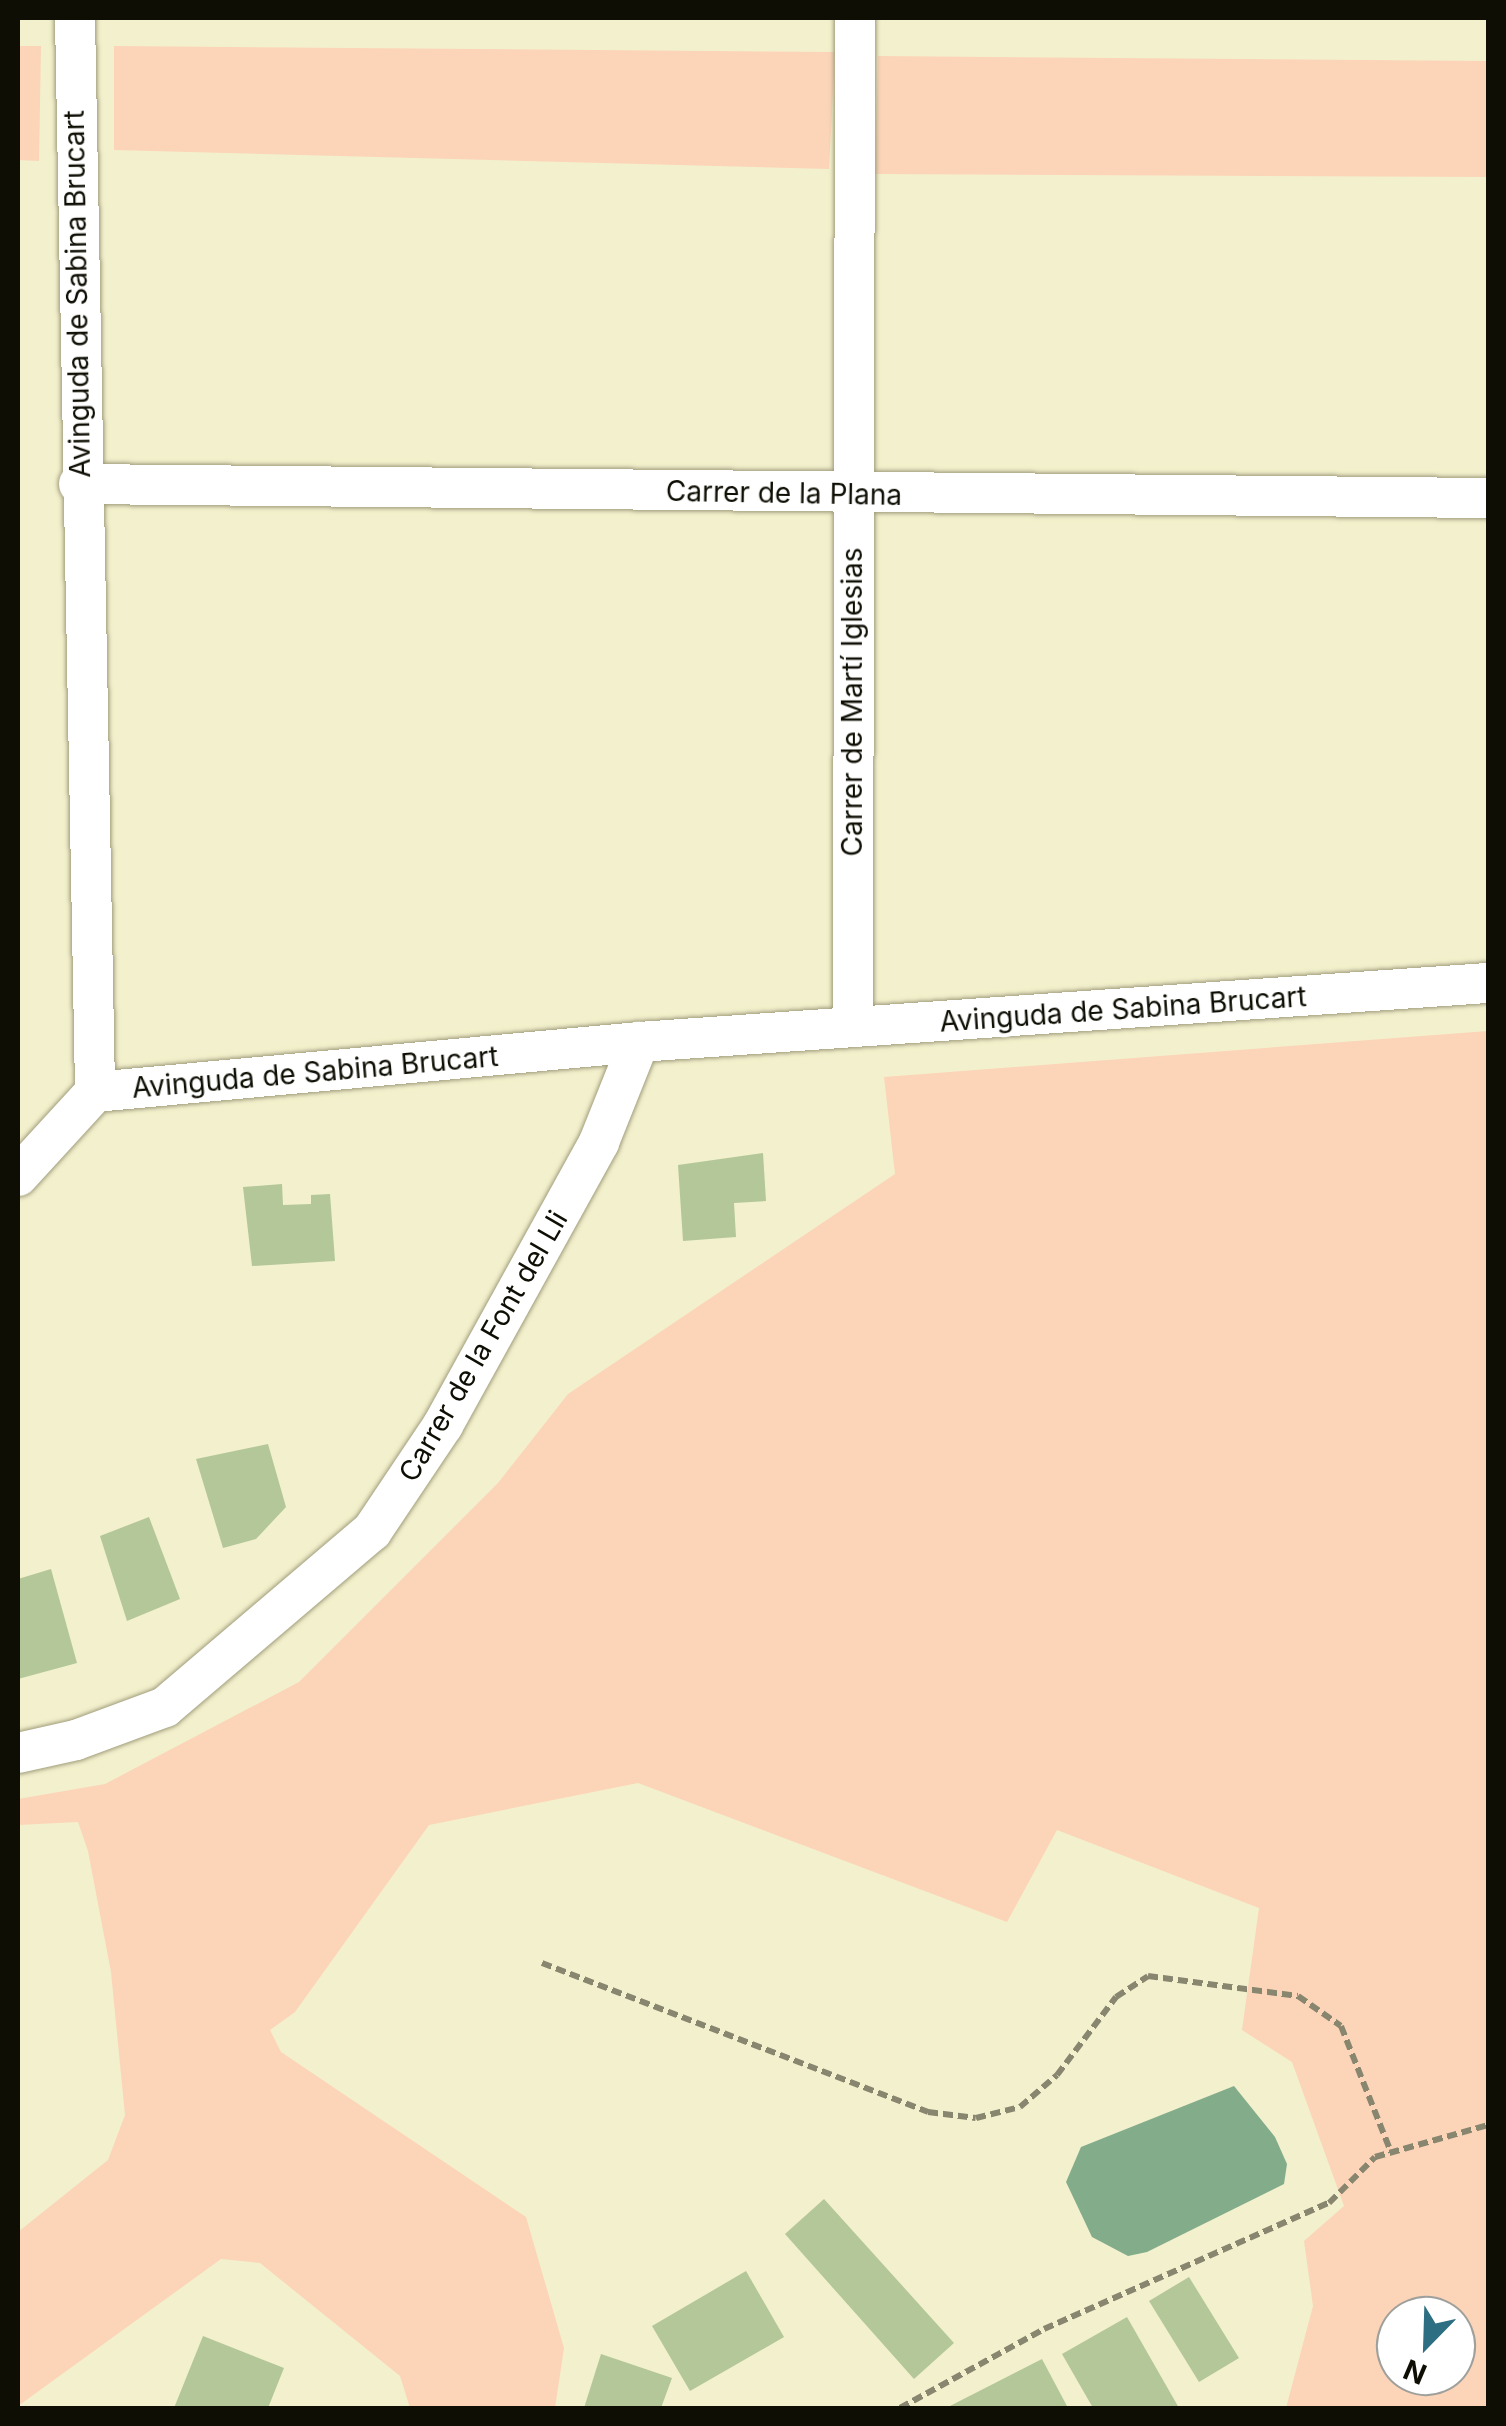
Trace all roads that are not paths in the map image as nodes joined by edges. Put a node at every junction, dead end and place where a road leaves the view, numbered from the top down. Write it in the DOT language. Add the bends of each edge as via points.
graph roads {
  1 [pos="75,18"];
  2 [pos="855,18"];
  3 [pos="80,484"];
  4 [pos="852,494"];
  5 [pos="1488,498"];
  6 [pos="1488,983"];
  7 [pos="853,1027"];
  8 [pos="639,1042"];
  9 [pos="95,1092"];
  10 [pos="18,1176"];
  11 [pos="18,1753"];
  1 -- 3 [label="street, Avinguda de Sabina Brucart"];
  2 -- 4 [label="street, Carrer de Martí Iglesias"];
  3 -- 4 [label="street, Carrer de la Plana"];
  3 -- 9 [label="street, Avinguda de Sabina Brucart"];
  4 -- 5 [label="street, Carrer de la Plana"];
  4 -- 7 [label="street, Carrer de Martí Iglesias"];
  6 -- 7 [label="street, Avinguda de Sabina Brucart"];
  7 -- 8 [label="street, Avinguda de Sabina Brucart"];
  8 -- 9 [label="street, Avinguda de Sabina Brucart"];
  8 -- 11 [label="street, Carrer de la Font del Lli" via="580,1176 443,1425 372,1530 165,1707"];
  9 -- 10 [label="street"];
}
